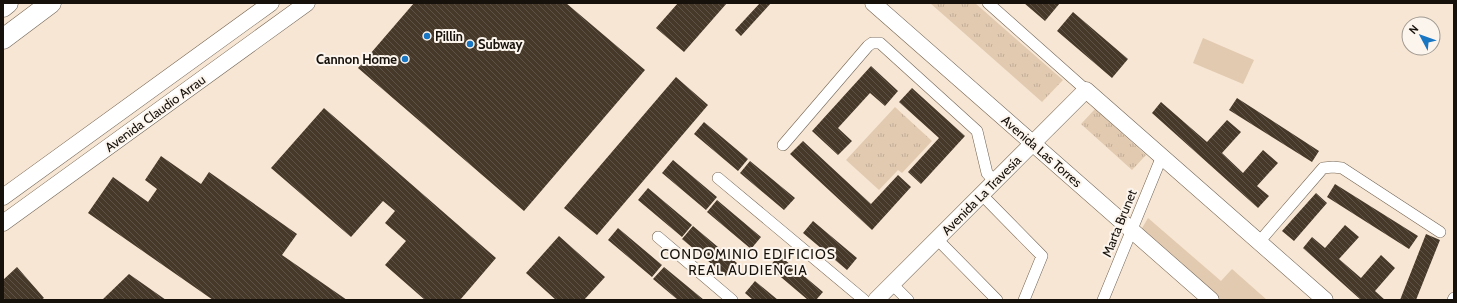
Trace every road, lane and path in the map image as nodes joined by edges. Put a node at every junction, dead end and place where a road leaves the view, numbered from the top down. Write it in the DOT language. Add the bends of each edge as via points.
graph roads {
  1 [pos="8,3"];
  2 [pos="51,3"];
  3 [pos="270,3"];
  4 [pos="307,3"];
  5 [pos="873,3"];
  6 [pos="988,3"];
  7 [pos="3,7"];
  8 [pos="3,39"];
  9 [pos="1086,90"];
  10 [pos="1034,144"];
  11 [pos="783,145"];
  12 [pos="1162,156"];
  13 [pos="718,178"];
  14 [pos="995,182"];
  15 [pos="982,195"];
  16 [pos="3,197"];
  17 [pos="3,223"];
  18 [pos="1132,229"];
  19 [pos="1440,232"];
  20 [pos="658,237"];
  21 [pos="937,239"];
  22 [pos="1259,242"];
  23 [pos="892,284"];
  24 [pos="732,300"];
  25 [pos="864,300"];
  26 [pos="876,300"];
  27 [pos="908,300"];
  28 [pos="997,300"];
  29 [pos="1024,300"];
  30 [pos="1103,300"];
  31 [pos="1211,300"];
  32 [pos="1325,300"];
  1 -- 7 [label="highway"];
  2 -- 8 [label="highway"];
  3 -- 16 [label="street, Avenida Claudio Arrau"];
  4 -- 17 [label="street, Avenida Claudio Arrau"];
  5 -- 10 [label="street, Avenida Las Torres"];
  6 -- 9 [label="street"];
  9 -- 10 [label="street, Avenida La Travesía"];
  9 -- 12 [label="street"];
  10 -- 14 [label="street, Avenida La Travesía"];
  10 -- 18 [label="street, Avenida Las Torres"];
  11 -- 14 [label="street" via="868,46 880,43 978,132 987,173"];
  12 -- 18 [label="street, Marta Brunet"];
  12 -- 22 [label="street"];
  13 -- 25 [label="street"];
  14 -- 15 [label="street, Avenida La Travesía"];
  15 -- 21 [label="street, Avenida La Travesía"];
  15 -- 29 [label="street" via="1042,256"];
  18 -- 30 [label="street, Marta Brunet"];
  18 -- 31 [label="street, Avenida Las Torres"];
  19 -- 22 [label="street" via="1342,168 1333,167 1323,168"];
  20 -- 24 [label="street"];
  21 -- 23 [label="street, Avenida La Travesía"];
  21 -- 28 [label="street"];
  22 -- 32 [label="street"];
  23 -- 26 [label="street, Avenida La Travesía"];
  23 -- 27 [label="street"];
}
